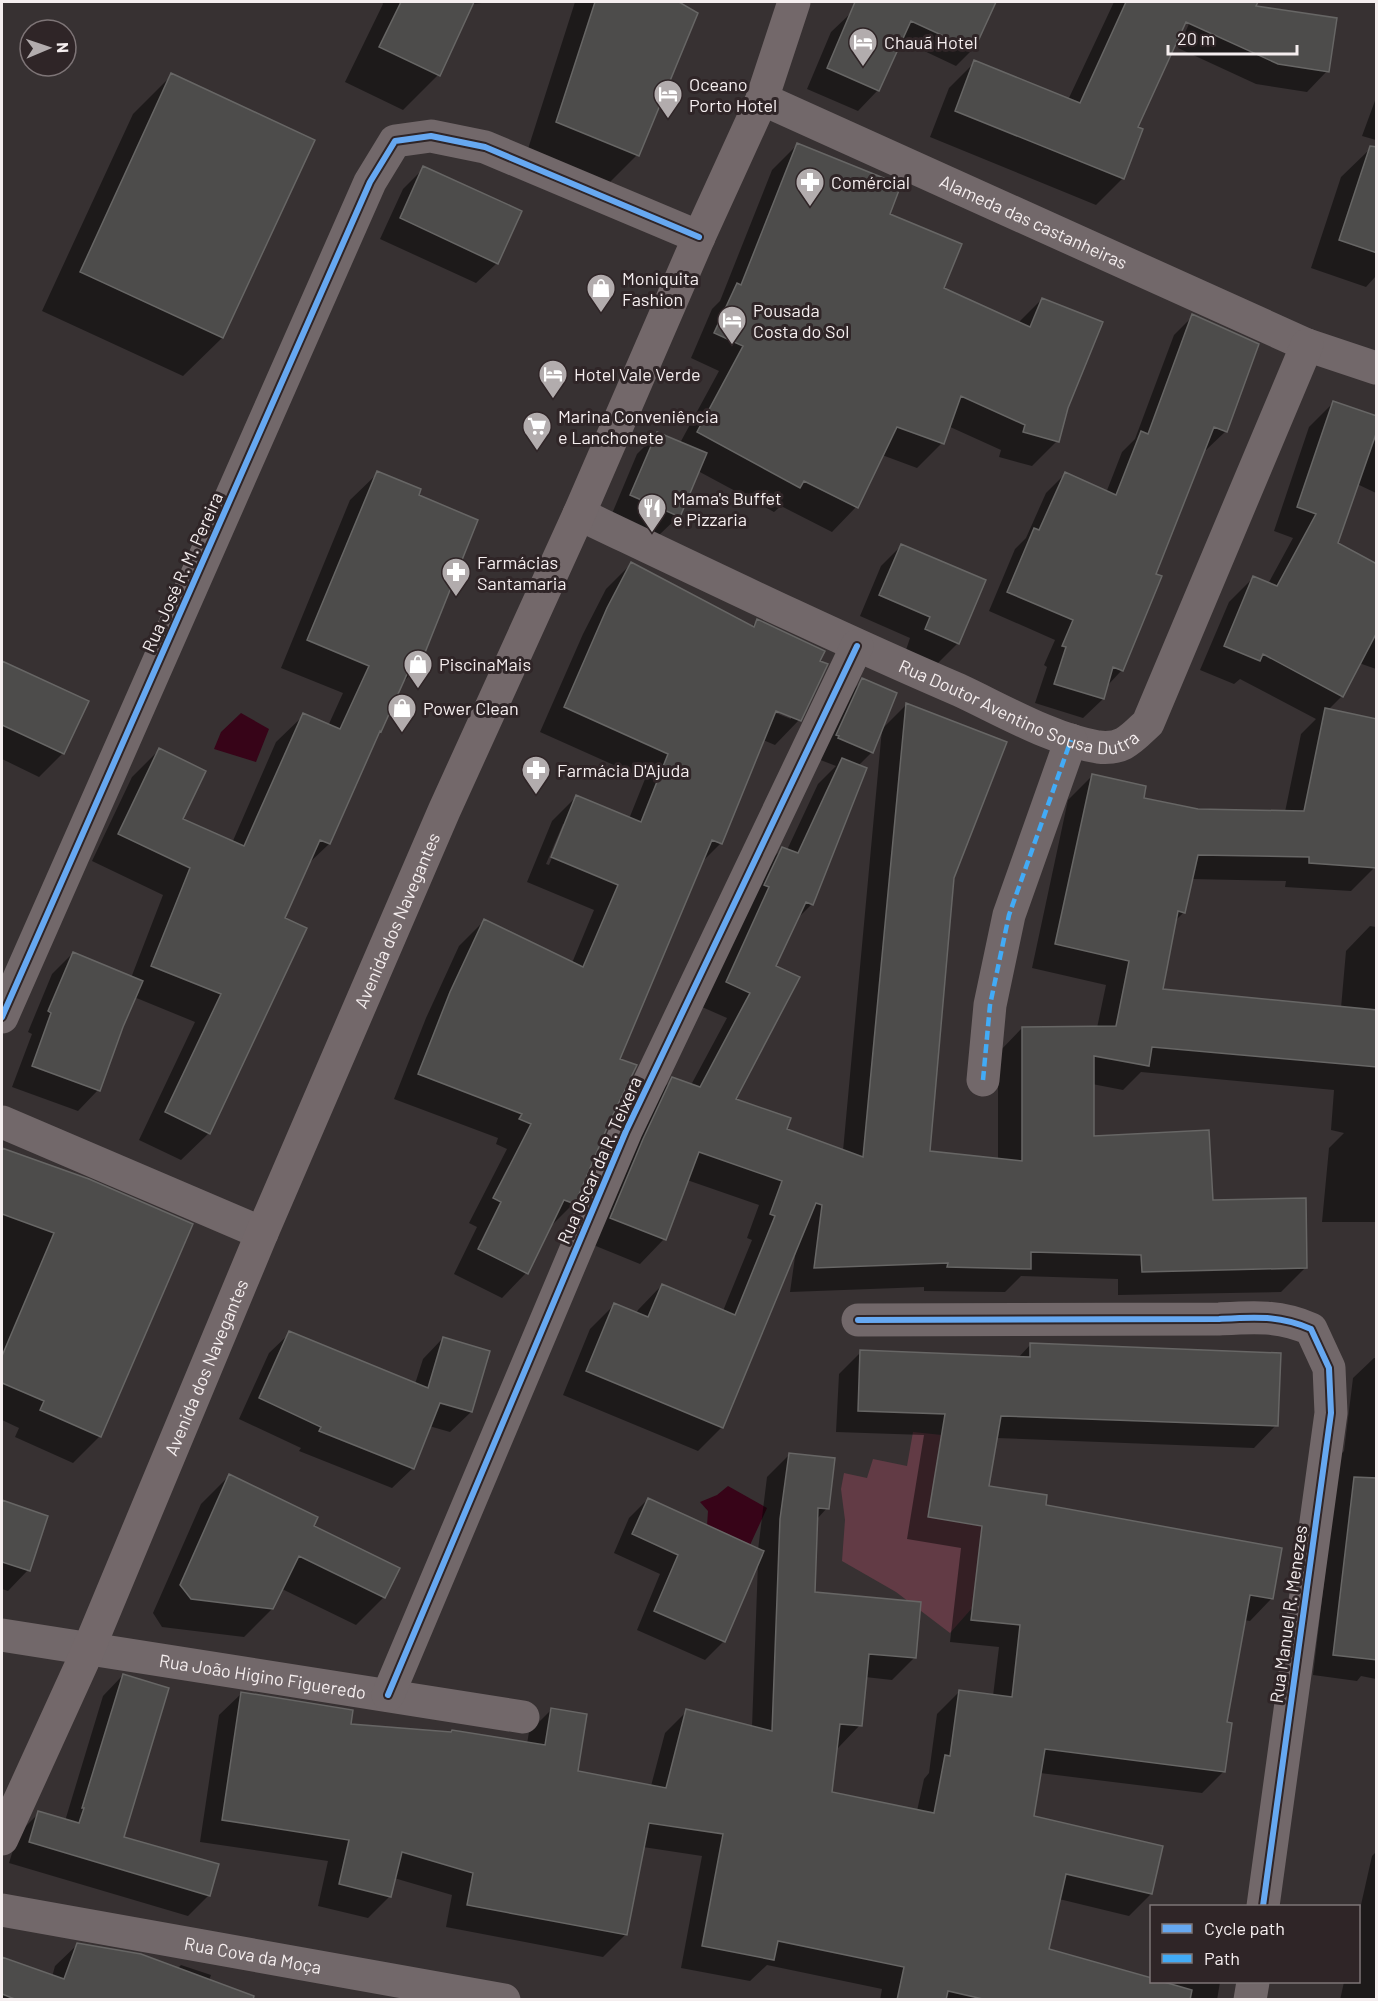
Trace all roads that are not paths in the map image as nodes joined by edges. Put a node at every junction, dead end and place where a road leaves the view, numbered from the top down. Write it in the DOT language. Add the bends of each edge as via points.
graph roads {
  1 [pos="794,2"];
  2 [pos="762,99"];
  3 [pos="699,237"];
  4 [pos="1307,345"];
  5 [pos="1377,368"];
  6 [pos="579,514"];
  7 [pos="857,646"];
  8 [pos="1071,740"];
  9 [pos="2,1017"];
  10 [pos="983,1080"];
  11 [pos="2,1122"];
  12 [pos="262,1233"];
  13 [pos="858,1320"];
  14 [pos="2,1635"];
  15 [pos="89,1648"];
  16 [pos="388,1695"];
  17 [pos="523,1717"];
  18 [pos="2,1839"];
  19 [pos="1263,1905"];
  20 [pos="2,1910"];
  21 [pos="1253,1983"];
  22 [pos="458,1995"];
  23 [pos="504,2000"];
  24 [pos="1250,2000"];
  1 -- 2 [label="main road, Avenida dos Navegantes"];
  2 -- 3 [label="main road, Avenida dos Navegantes"];
  2 -- 4 [label="street, Alameda das castanheiras"];
  3 -- 6 [label="main road, Avenida dos Navegantes"];
  3 -- 9 [label="street, Rua José R. M. Pereira" via="485,147 431,136 395,141 370,182"];
  4 -- 5 [label="street, Alameda das castanheiras"];
  4 -- 8 [label="street, Rua Doutor Aventino Sousa Dutra" via="1148,723 1123,745 1099,747"];
  6 -- 7 [label="street, Rua Doutor Aventino Sousa Dutra"];
  6 -- 12 [label="main road, Avenida dos Navegantes" via="444,811"];
  7 -- 8 [label="street, Rua Doutor Aventino Sousa Dutra"];
  7 -- 16 [label="street, Rua Oscar da R. Teixera" via="626,1131"];
  8 -- 10 [label="street" via="1009,915 990,1005"];
  11 -- 12 [label="street"];
  12 -- 15 [label="main road, Avenida dos Navegantes"];
  13 -- 19 [label="street, Rua Manuel R. Menezes" via="1268,1317 1311,1329 1329,1368 1331,1413"];
  14 -- 15 [label="street, Rua João Higino Figueredo"];
  15 -- 16 [label="street, Rua João Higino Figueredo"];
  15 -- 18 [label="main road, Avenida dos Navegantes"];
  16 -- 17 [label="street, Rua João Higino Figueredo"];
  20 -- 22 [label="street, Rua Cova da Moça"];
  21 -- 24 [label="street"];
  22 -- 23 [label="street, Rua Cova da Moça"];
}
